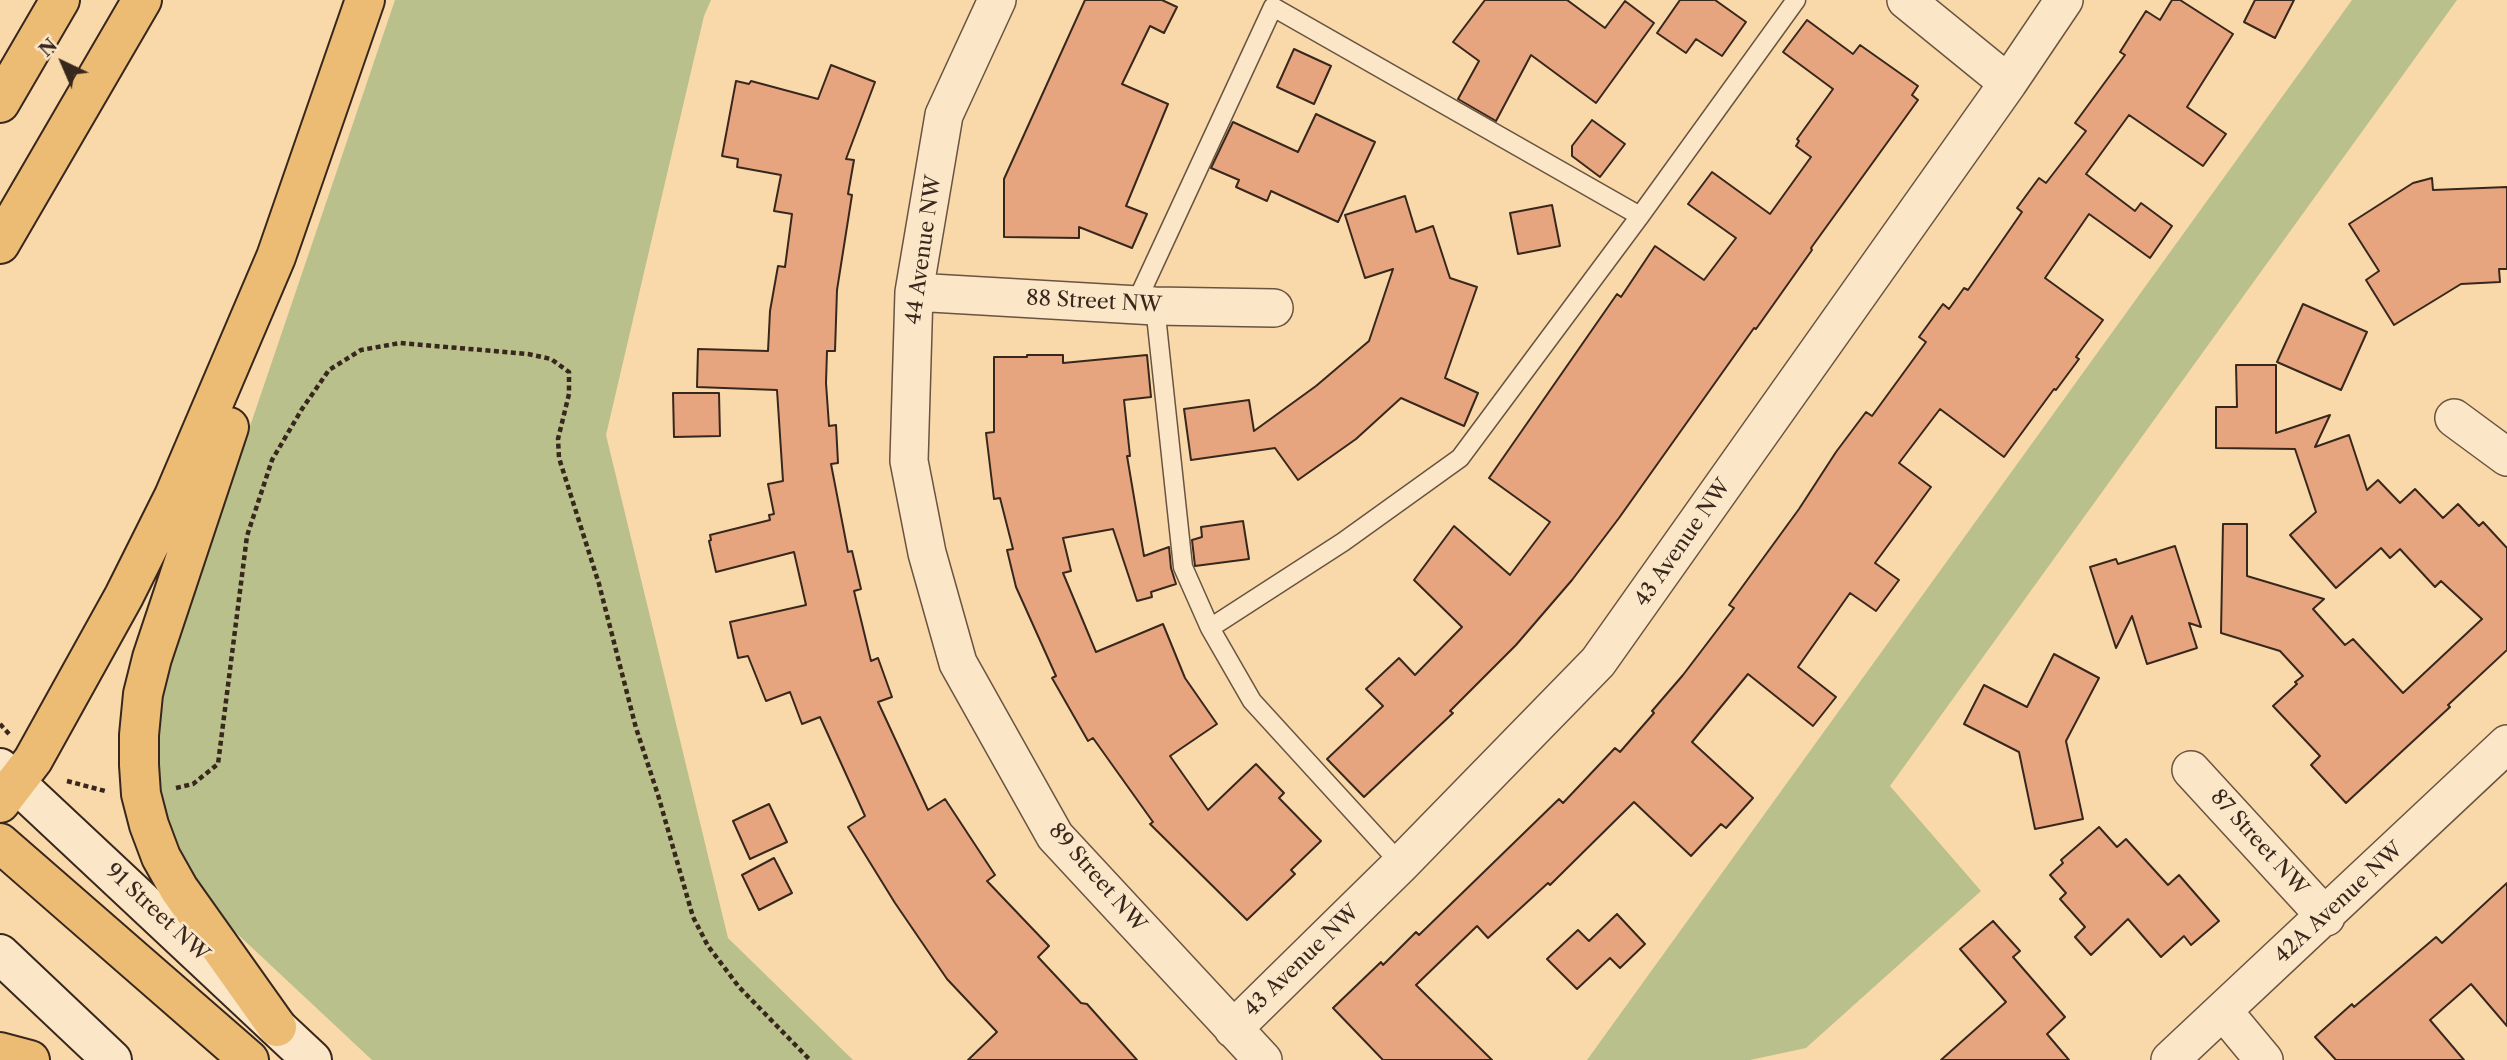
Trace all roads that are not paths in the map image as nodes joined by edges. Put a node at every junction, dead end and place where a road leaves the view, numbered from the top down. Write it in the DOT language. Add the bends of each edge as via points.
graph roads {
  1 [pos="60,0"];
  2 [pos="142,0"];
  3 [pos="365,0"];
  4 [pos="998,0"];
  5 [pos="1796,0"];
  6 [pos="1906,0"];
  7 [pos="2064,0"];
  8 [pos="1274,3"];
  9 [pos="2008,83"];
  10 [pos="0,103"];
  11 [pos="1640,216"];
  12 [pos="0,244"];
  13 [pos="276,257"];
  14 [pos="914,292"];
  15 [pos="1145,305"];
  16 [pos="1274,308"];
  17 [pos="2454,418"];
  18 [pos="2507,457"];
  19 [pos="927,553"];
  20 [pos="1210,628"];
  21 [pos="2507,744"];
  22 [pos="2191,770"];
  23 [pos="12,779"];
  24 [pos="0,843"];
  25 [pos="1401,864"];
  26 [pos="2326,916"];
  27 [pos="0,954"];
  28 [pos="2224,1012"];
  29 [pos="276,1027"];
  30 [pos="1233,1029"];
  31 [pos="0,1052"];
  32 [pos="30,1060"];
  33 [pos="112,1060"];
  34 [pos="249,1060"];
  35 [pos="312,1060"];
  36 [pos="1263,1060"];
  37 [pos="2170,1060"];
  38 [pos="2264,1060"];
  1 -- 10 [label="highway"];
  2 -- 12 [label="highway"];
  3 -- 13 [label="highway"];
  4 -- 14 [label="street, 44 Avenue NW" via="944,116"];
  5 -- 11 [label="lane"];
  6 -- 9 [label="street"];
  7 -- 9 [label="street, 43 Avenue NW"];
  8 -- 11 [label="lane"];
  8 -- 15 [label="lane"];
  9 -- 25 [label="street, 43 Avenue NW" via="1598,662"];
  11 -- 20 [label="lane" via="1460,458 1343,542"];
  13 -- 23 [label="highway" via="200,439 124,596"];
  13 -- 29 [label="highway" via="241,394 152,658 139,735 141,794 161,856"];
  14 -- 15 [label="street, 88 Street NW"];
  14 -- 19 [label="street, 44 Avenue NW" via="909,461"];
  15 -- 16 [label="street, 88 Street NW"];
  15 -- 20 [label="lane" via="1183,567"];
  17 -- 18 [label="street"];
  19 -- 30 [label="street, 89 Street NW" via="958,663 1055,835"];
  20 -- 25 [label="lane" via="1252,701"];
  21 -- 26 [label="street, 42A Avenue NW"];
  22 -- 26 [label="street, 87 Street NW"];
  23 -- 29 [label="main road, 91 Street NW"];
  24 -- 34 [label="highway"];
  25 -- 30 [label="street, 43 Avenue NW"];
  26 -- 28 [label="street, 42A Avenue NW"];
  27 -- 33 [label="main road"];
  28 -- 37 [label="street, 42A Avenue NW"];
  28 -- 38 [label="street"];
  29 -- 35 [label="main road, 91 Street NW"];
  30 -- 36 [label="street, 89 Street NW"];
  31 -- 32 [label="highway"];
}
